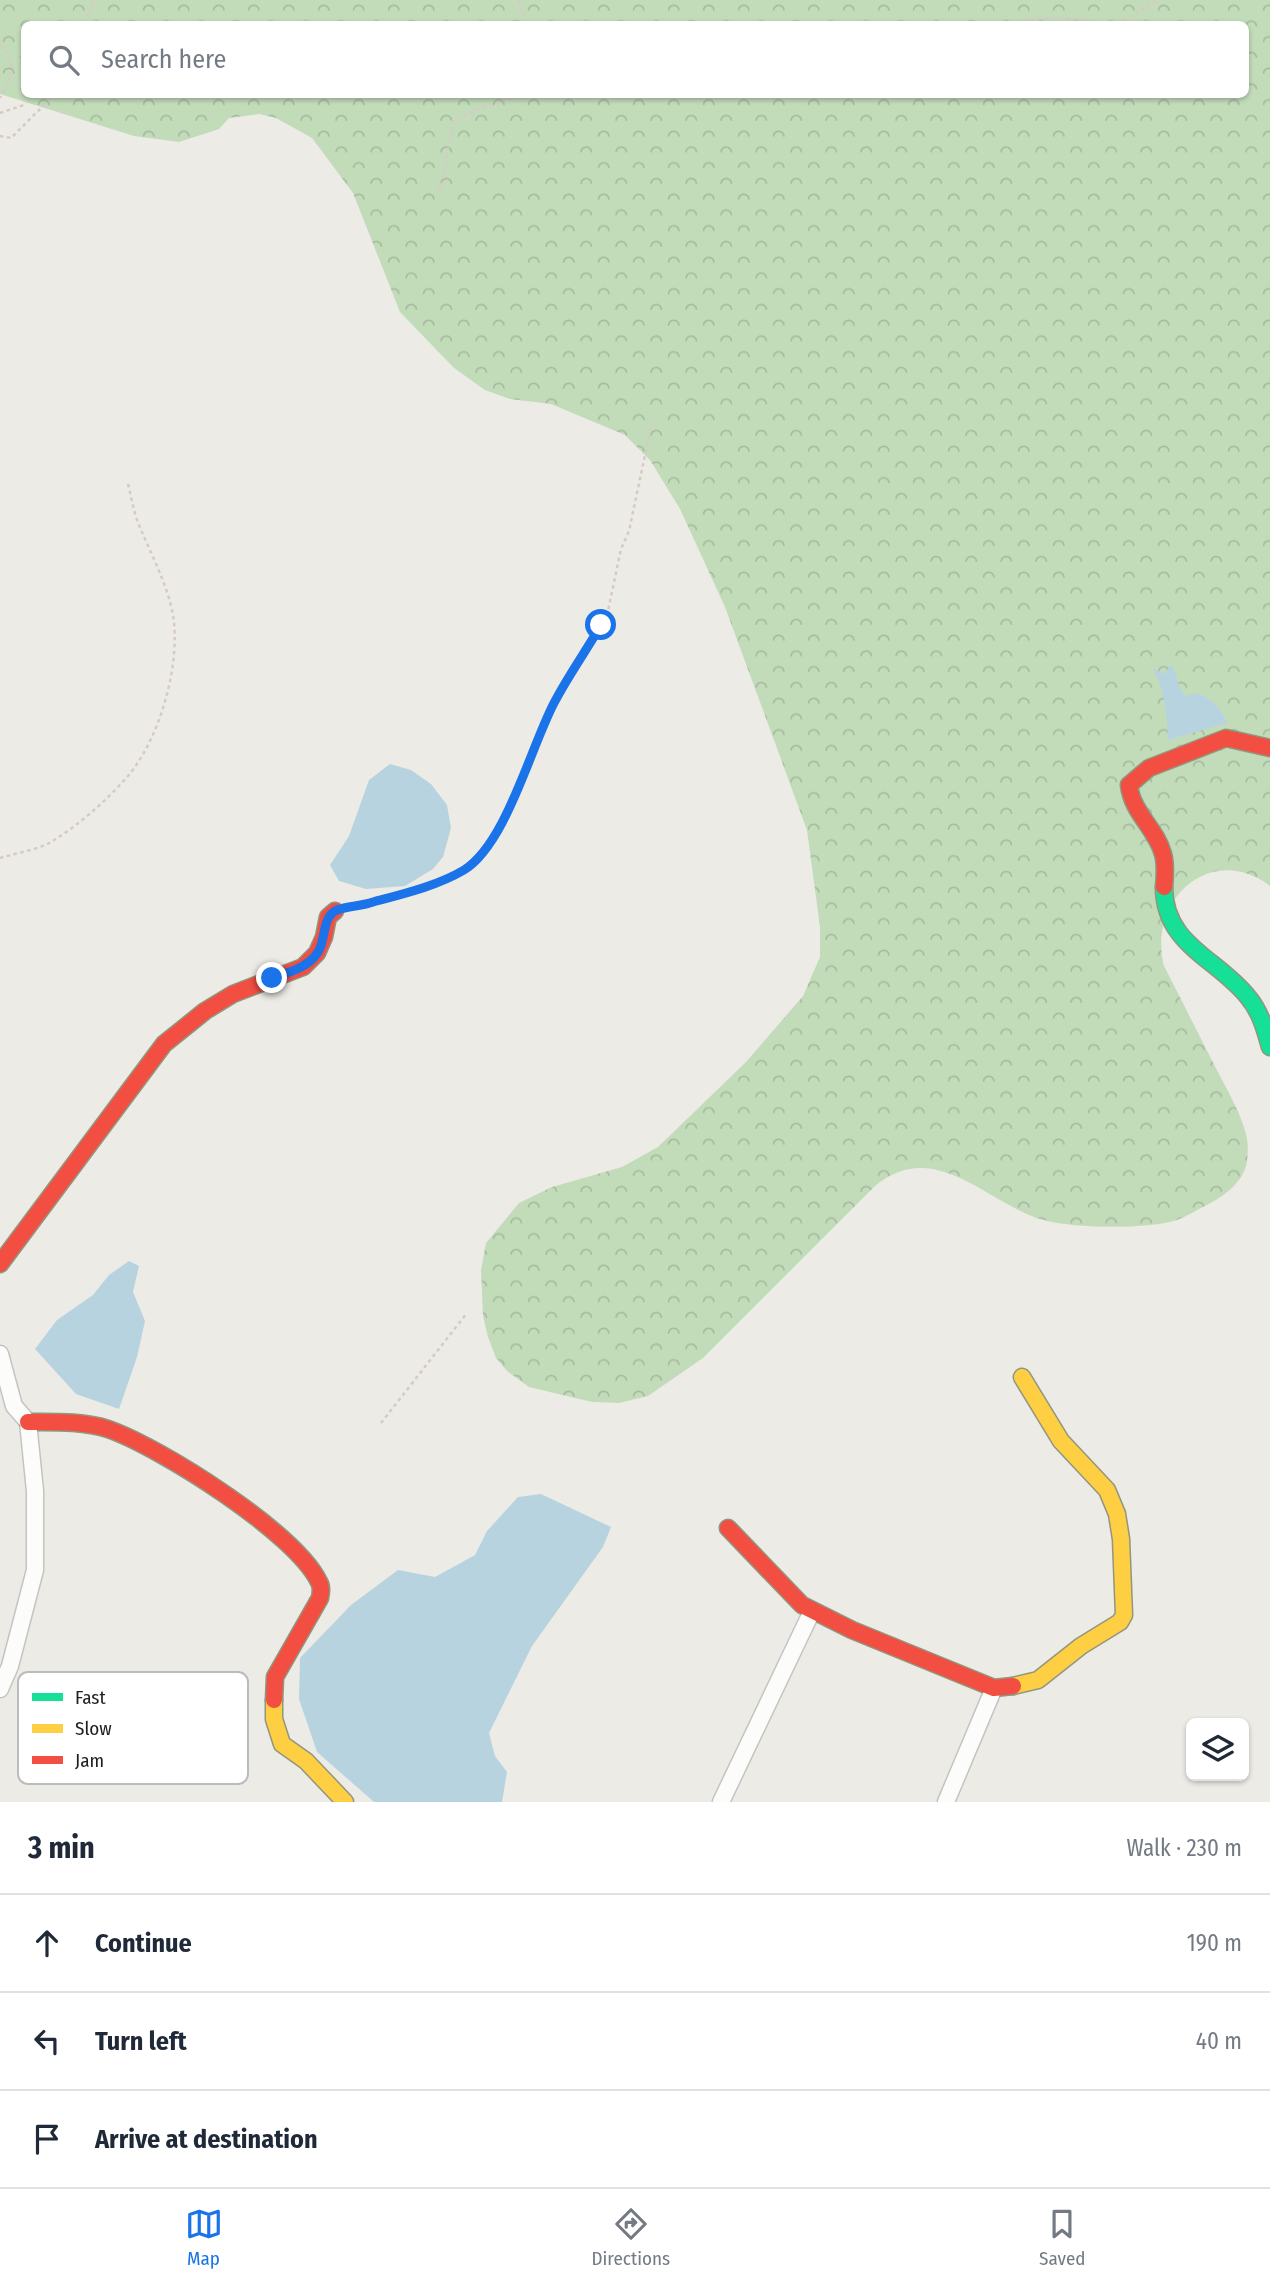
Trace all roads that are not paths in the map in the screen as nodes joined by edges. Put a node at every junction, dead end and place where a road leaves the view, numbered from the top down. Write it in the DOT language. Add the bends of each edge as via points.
graph roads {
  1 [pos="1270,748"];
  2 [pos="335,911"];
  3 [pos="1270,1047"];
  4 [pos="0,1264"];
  5 [pos="0,1354"];
  6 [pos="1021,1377"];
  7 [pos="28,1422"];
  8 [pos="728,1528"];
  9 [pos="812,1611"];
  10 [pos="993,1688"];
  11 [pos="0,1689"];
  12 [pos="345,1802"];
  13 [pos="721,1802"];
  14 [pos="946,1802"];
  1 -- 3 [label="street" via="1226,738 1149,768 1129,785 1129,795 1164,853 1168,915 1185,942 1245,992 1259,1013"];
  2 -- 4 [label="street" via="328,917 317,953 303,967 233,994 164,1044"];
  5 -- 7 [label="street" via="14,1406"];
  6 -- 10 [label="street" via="1061,1441 1107,1490 1121,1539 1124,1615 1038,1680"];
  7 -- 11 [label="street" via="35,1491 35,1570"];
  7 -- 12 [label="street" via="105,1428 143,1444 220,1491 310,1567 321,1586 320,1598 275,1677 274,1719 282,1744 306,1761"];
  8 -- 9 [label="street"];
  9 -- 10 [label="street"];
  9 -- 13 [label="street"];
  10 -- 14 [label="street"];
}
